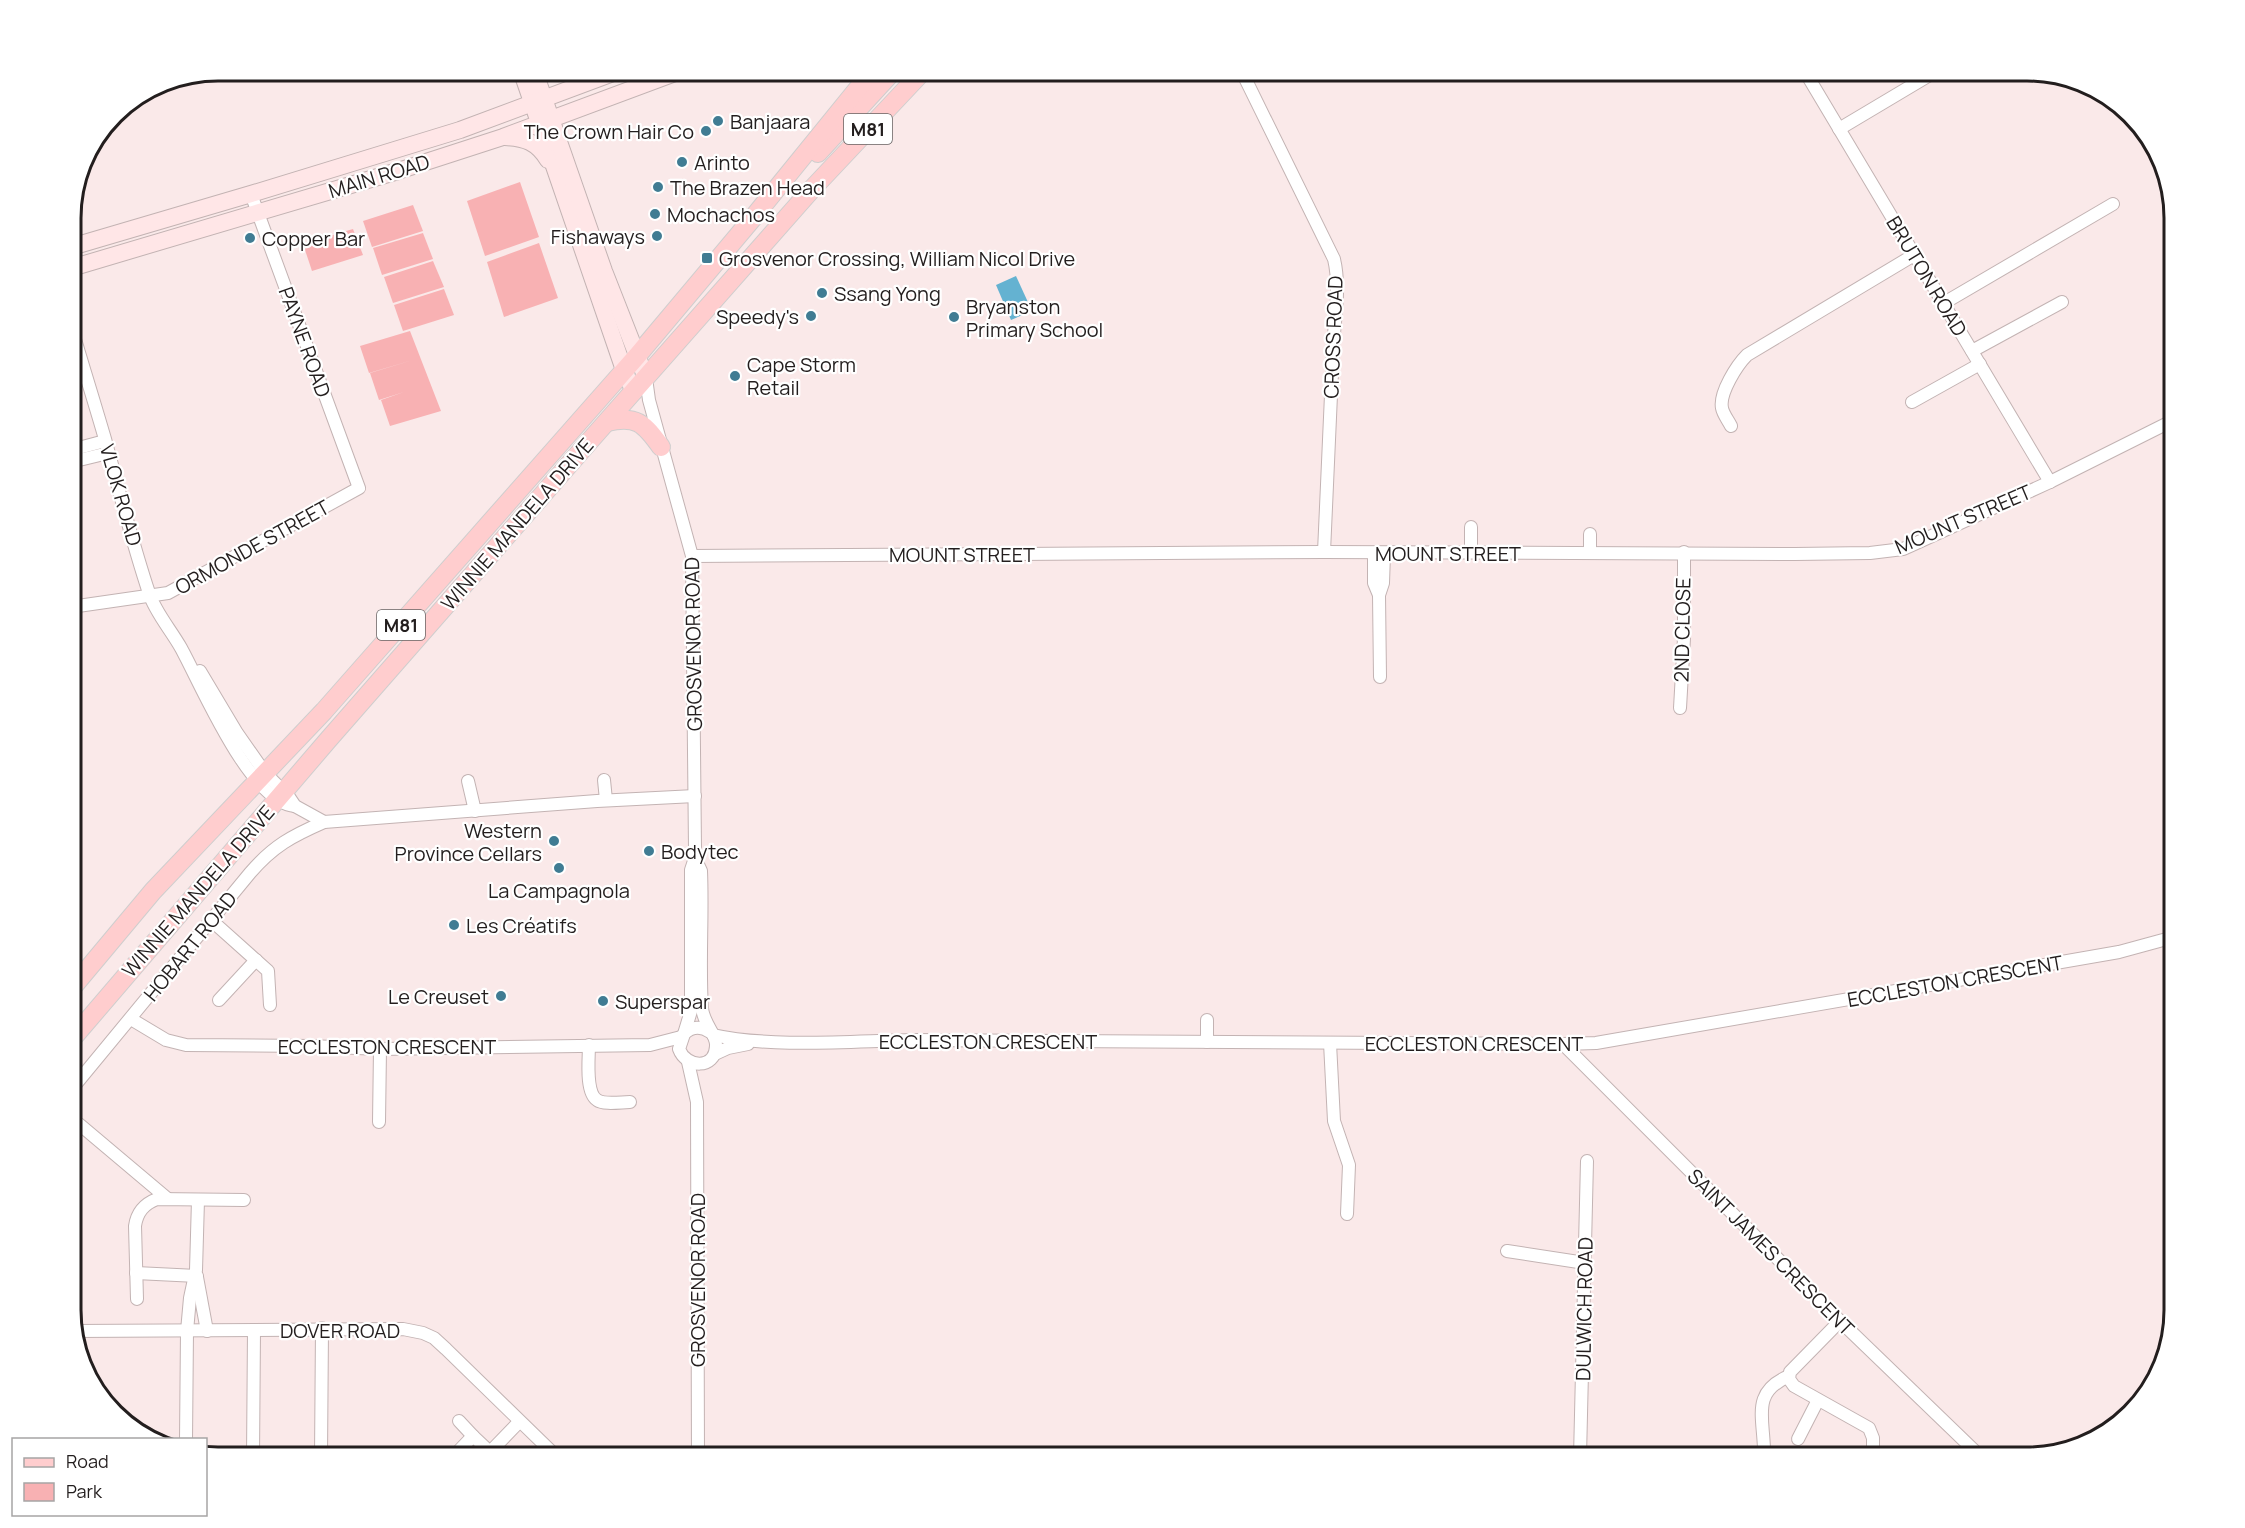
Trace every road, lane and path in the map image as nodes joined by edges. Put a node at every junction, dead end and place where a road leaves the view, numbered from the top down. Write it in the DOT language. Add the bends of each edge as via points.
graph roads {
  1 [pos="527,81"];
  2 [pos="535,81"];
  3 [pos="592,81"];
  4 [pos="653,81"];
  5 [pos="864,81"];
  6 [pos="884,81"];
  7 [pos="914,81"];
  8 [pos="1246,81"];
  9 [pos="1811,81"];
  10 [pos="1920,81"];
  11 [pos="538,101"];
  12 [pos="545,121"];
  13 [pos="1839,129"];
  14 [pos="503,137"];
  15 [pos="558,176"];
  16 [pos="252,194"];
  17 [pos="2113,204"];
  18 [pos="258,214"];
  19 [pos="752,219"];
  20 [pos="81,244"];
  21 [pos="1914,255"];
  22 [pos="81,265"];
  23 [pos="2062,302"];
  24 [pos="1944,303"];
  25 [pos="1972,351"];
  26 [pos="81,360"];
  27 [pos="630,363"];
  28 [pos="1980,364"];
  29 [pos="643,390"];
  30 [pos="1912,402"];
  31 [pos="607,422"];
  32 [pos="2164,425"];
  33 [pos="1731,426"];
  34 [pos="105,441"];
  35 [pos="81,447"];
  36 [pos="661,447"];
  37 [pos="108,453"];
  38 [pos="81,460"];
  39 [pos="2050,482"];
  40 [pos="359,488"];
  41 [pos="1471,527"];
  42 [pos="1590,534"];
  43 [pos="1324,552"];
  44 [pos="1471,552"];
  45 [pos="1590,552"];
  46 [pos="1684,552"];
  47 [pos="1379,554"];
  48 [pos="692,556"];
  49 [pos="150,596"];
  50 [pos="81,606"];
  51 [pos="1380,677"];
  52 [pos="1680,708"];
  53 [pos="261,778"];
  54 [pos="604,780"];
  55 [pos="468,781"];
  56 [pos="695,796"];
  57 [pos="285,799"];
  58 [pos="606,800"];
  59 [pos="475,811"];
  60 [pos="324,822"];
  61 [pos="695,858"];
  62 [pos="211,920"];
  63 [pos="2164,940"];
  64 [pos="256,960"];
  65 [pos="81,977"];
  66 [pos="219,1000"];
  67 [pos="270,1005"];
  68 [pos="130,1018"];
  69 [pos="1208,1020"];
  70 [pos="81,1028"];
  71 [pos="712,1034"];
  72 [pos="683,1035"];
  73 [pos="764,1041"];
  74 [pos="1207,1042"];
  75 [pos="1330,1043"];
  76 [pos="1563,1044"];
  77 [pos="589,1045"];
  78 [pos="650,1045"];
  79 [pos="380,1048"];
  80 [pos="714,1056"];
  81 [pos="685,1058"];
  82 [pos="81,1078"];
  83 [pos="696,1101"];
  84 [pos="630,1102"];
  85 [pos="379,1122"];
  86 [pos="81,1126"];
  87 [pos="1587,1161"];
  88 [pos="168,1199"];
  89 [pos="198,1200"];
  90 [pos="244,1200"];
  91 [pos="1347,1214"];
  92 [pos="1507,1251"];
  93 [pos="1585,1263"];
  94 [pos="136,1273"];
  95 [pos="196,1274"];
  96 [pos="137,1299"];
  97 [pos="1840,1321"];
  98 [pos="322,1328"];
  99 [pos="83,1330"];
  100 [pos="254,1330"];
  101 [pos="187,1331"];
  102 [pos="207,1331"];
  103 [pos="1789,1376"];
  104 [pos="1818,1400"];
  105 [pos="459,1421"];
  106 [pos="519,1422"];
  107 [pos="473,1436"];
  108 [pos="186,1438"];
  109 [pos="1798,1439"];
  110 [pos="253,1447"];
  111 [pos="321,1447"];
  112 [pos="463,1447"];
  113 [pos="483,1447"];
  114 [pos="497,1447"];
  115 [pos="545,1447"];
  116 [pos="698,1447"];
  117 [pos="1580,1447"];
  118 [pos="1764,1447"];
  119 [pos="1873,1447"];
  120 [pos="1970,1447"];
  1 -- 11 [label="main road, GROSVENOR ROAD"];
  2 -- 11 [label="main road, GROSVENOR ROAD"];
  3 -- 11 [label="main road, MAIN ROAD"];
  4 -- 12 [label="main road, MAIN ROAD"];
  5 -- 19 [label="main road, WINNIE MANDELA DRIVE / M81"];
  6 -- 19 [label="main road" via="837,135"];
  7 -- 29 [label="main road, WINNIE MANDELA DRIVE / M81" via="813,189"];
  8 -- 43 [label="street, CROSS ROAD" via="1337,270"];
  9 -- 13 [label="street, BRUTON ROAD"];
  10 -- 13 [label="street"];
  11 -- 12 [label="main road, GROSVENOR ROAD"];
  11 -- 16 [label="main road, MAIN ROAD" via="460,130"];
  12 -- 14 [label="main road, MAIN ROAD"];
  12 -- 15 [label="main road, GROSVENOR ROAD"];
  12 -- 27 [label="main road, GROSVENOR ROAD"];
  13 -- 21 [label="street, BRUTON ROAD"];
  14 -- 15 [label="main road" via="523,139 538,146"];
  14 -- 18 [label="main road, MAIN ROAD"];
  15 -- 27 [label="main road, GROSVENOR ROAD"];
  16 -- 18 [label="street, PAYNE ROAD"];
  16 -- 20 [label="main road, MAIN ROAD"];
  17 -- 24 [label="street"];
  18 -- 22 [label="main road, MAIN ROAD"];
  18 -- 40 [label="street, PAYNE ROAD"];
  19 -- 27 [label="main road, WINNIE MANDELA DRIVE / M81"];
  21 -- 24 [label="street, BRUTON ROAD"];
  21 -- 33 [label="street" via="1747,355 1722,398"];
  23 -- 25 [label="street"];
  24 -- 25 [label="street, BRUTON ROAD"];
  25 -- 28 [label="street, BRUTON ROAD"];
  26 -- 34 [label="street, VLOK ROAD"];
  27 -- 29 [label="main road, GROSVENOR ROAD"];
  27 -- 53 [label="main road, WINNIE MANDELA DRIVE / M81" via="376,654"];
  28 -- 30 [label="street"];
  28 -- 39 [label="street, BRUTON ROAD"];
  29 -- 31 [label="main road, WINNIE MANDELA DRIVE / M81"];
  29 -- 36 [label="street, GROSVENOR ROAD"];
  31 -- 36 [label="main road" via="623,418 638,422"];
  31 -- 57 [label="main road, WINNIE MANDELA DRIVE / M81"];
  32 -- 39 [label="street, MOUNT STREET"];
  34 -- 35 [label="street"];
  34 -- 37 [label="street, VLOK ROAD"];
  36 -- 48 [label="street, GROSVENOR ROAD"];
  37 -- 38 [label="street"];
  37 -- 49 [label="street, VLOK ROAD"];
  39 -- 46 [label="street, MOUNT STREET" via="1903,549 1870,553"];
  40 -- 49 [label="street, ORMONDE STREET" via="168,594"];
  41 -- 44 [label="street"];
  42 -- 45 [label="street"];
  43 -- 47 [label="street, MOUNT STREET"];
  43 -- 48 [label="street, MOUNT STREET"];
  44 -- 45 [label="street, MOUNT STREET"];
  44 -- 47 [label="street, MOUNT STREET"];
  45 -- 46 [label="street, MOUNT STREET"];
  46 -- 52 [label="street, 2ND CLOSE"];
  47 -- 51 [label="street" via="1383,583 1379,595"];
  48 -- 56 [label="street, GROSVENOR ROAD"];
  49 -- 50 [label="street, ORMONDE STREET"];
  49 -- 53 [label="street, VLOK ROAD" via="229,740"];
  53 -- 57 [label="street"];
  53 -- 65 [label="main road, WINNIE MANDELA DRIVE / M81" via="153,891"];
  54 -- 58 [label="street"];
  55 -- 59 [label="street"];
  56 -- 58 [label="street, HOBART ROAD"];
  56 -- 61 [label="street, GROSVENOR ROAD"];
  57 -- 60 [label="street"];
  57 -- 70 [label="main road, WINNIE MANDELA DRIVE / M81" via="133,964"];
  58 -- 59 [label="street, HOBART ROAD"];
  59 -- 60 [label="street, HOBART ROAD"];
  60 -- 62 [label="street, HOBART ROAD" via="273,849"];
  61 -- 71 [label="street, GROSVENOR ROAD" via="701,870 702,1008"];
  61 -- 72 [label="street, GROSVENOR ROAD" via="691,870 691,1011"];
  62 -- 64 [label="street"];
  62 -- 68 [label="street, HOBART ROAD"];
  63 -- 76 [label="street, ECCLESTON CRESCENT" via="2119,952 1899,991 1596,1043"];
  64 -- 66 [label="street"];
  64 -- 67 [label="street" via="269,974"];
  68 -- 79 [label="street, ECCLESTON CRESCENT" via="166,1040 186,1045"];
  68 -- 82 [label="street, HOBART ROAD"];
  69 -- 74 [label="street"];
  71 -- 72 [label="street" via="699,1027"];
  71 -- 73 [label="street, ECCLESTON CRESCENT"];
  71 -- 80 [label="street" via="716,1041"];
  72 -- 78 [label="street, ECCLESTON CRESCENT"];
  72 -- 81 [label="street" via="679,1049"];
  73 -- 74 [label="street, ECCLESTON CRESCENT"];
  73 -- 80 [label="street, ECCLESTON CRESCENT" via="728,1048"];
  74 -- 75 [label="street, ECCLESTON CRESCENT"];
  75 -- 76 [label="street, ECCLESTON CRESCENT"];
  75 -- 91 [label="street" via="1334,1120 1349,1165"];
  76 -- 97 [label="street, SAINT JAMES CRESCENT"];
  77 -- 78 [label="street, ECCLESTON CRESCENT"];
  77 -- 79 [label="street, ECCLESTON CRESCENT"];
  77 -- 84 [label="street" via="591,1093 603,1102"];
  78 -- 81 [label="street, ECCLESTON CRESCENT"];
  79 -- 85 [label="street"];
  80 -- 81 [label="street" via="696,1065"];
  80 -- 83 [label="street, GROSVENOR ROAD" via="703,1071"];
  81 -- 83 [label="street, GROSVENOR ROAD"];
  83 -- 116 [label="street, GROSVENOR ROAD"];
  86 -- 88 [label="street"];
  87 -- 93 [label="street, DULWICH ROAD"];
  88 -- 89 [label="street"];
  88 -- 94 [label="street" via="152,1201 136,1217"];
  89 -- 90 [label="street"];
  89 -- 95 [label="street"];
  92 -- 93 [label="street"];
  93 -- 117 [label="street, DULWICH ROAD"];
  94 -- 95 [label="street"];
  94 -- 96 [label="street"];
  95 -- 101 [label="street"];
  95 -- 102 [label="street"];
  97 -- 103 [label="street"];
  97 -- 120 [label="street, SAINT JAMES CRESCENT"];
  98 -- 100 [label="street, DOVER ROAD"];
  98 -- 106 [label="street, DOVER ROAD" via="403,1329 434,1338"];
  98 -- 111 [label="street"];
  99 -- 101 [label="street, DOVER ROAD"];
  100 -- 102 [label="street, DOVER ROAD"];
  100 -- 110 [label="street"];
  101 -- 102 [label="street, DOVER ROAD"];
  101 -- 108 [label="street"];
  103 -- 104 [label="street" via="1794,1386"];
  103 -- 118 [label="street" via="1774,1384 1761,1404"];
  104 -- 109 [label="street"];
  104 -- 119 [label="street" via="1869,1428"];
  105 -- 107 [label="street"];
  106 -- 114 [label="street"];
  106 -- 115 [label="street, DOVER ROAD"];
  107 -- 112 [label="street"];
  107 -- 113 [label="street"];
}
